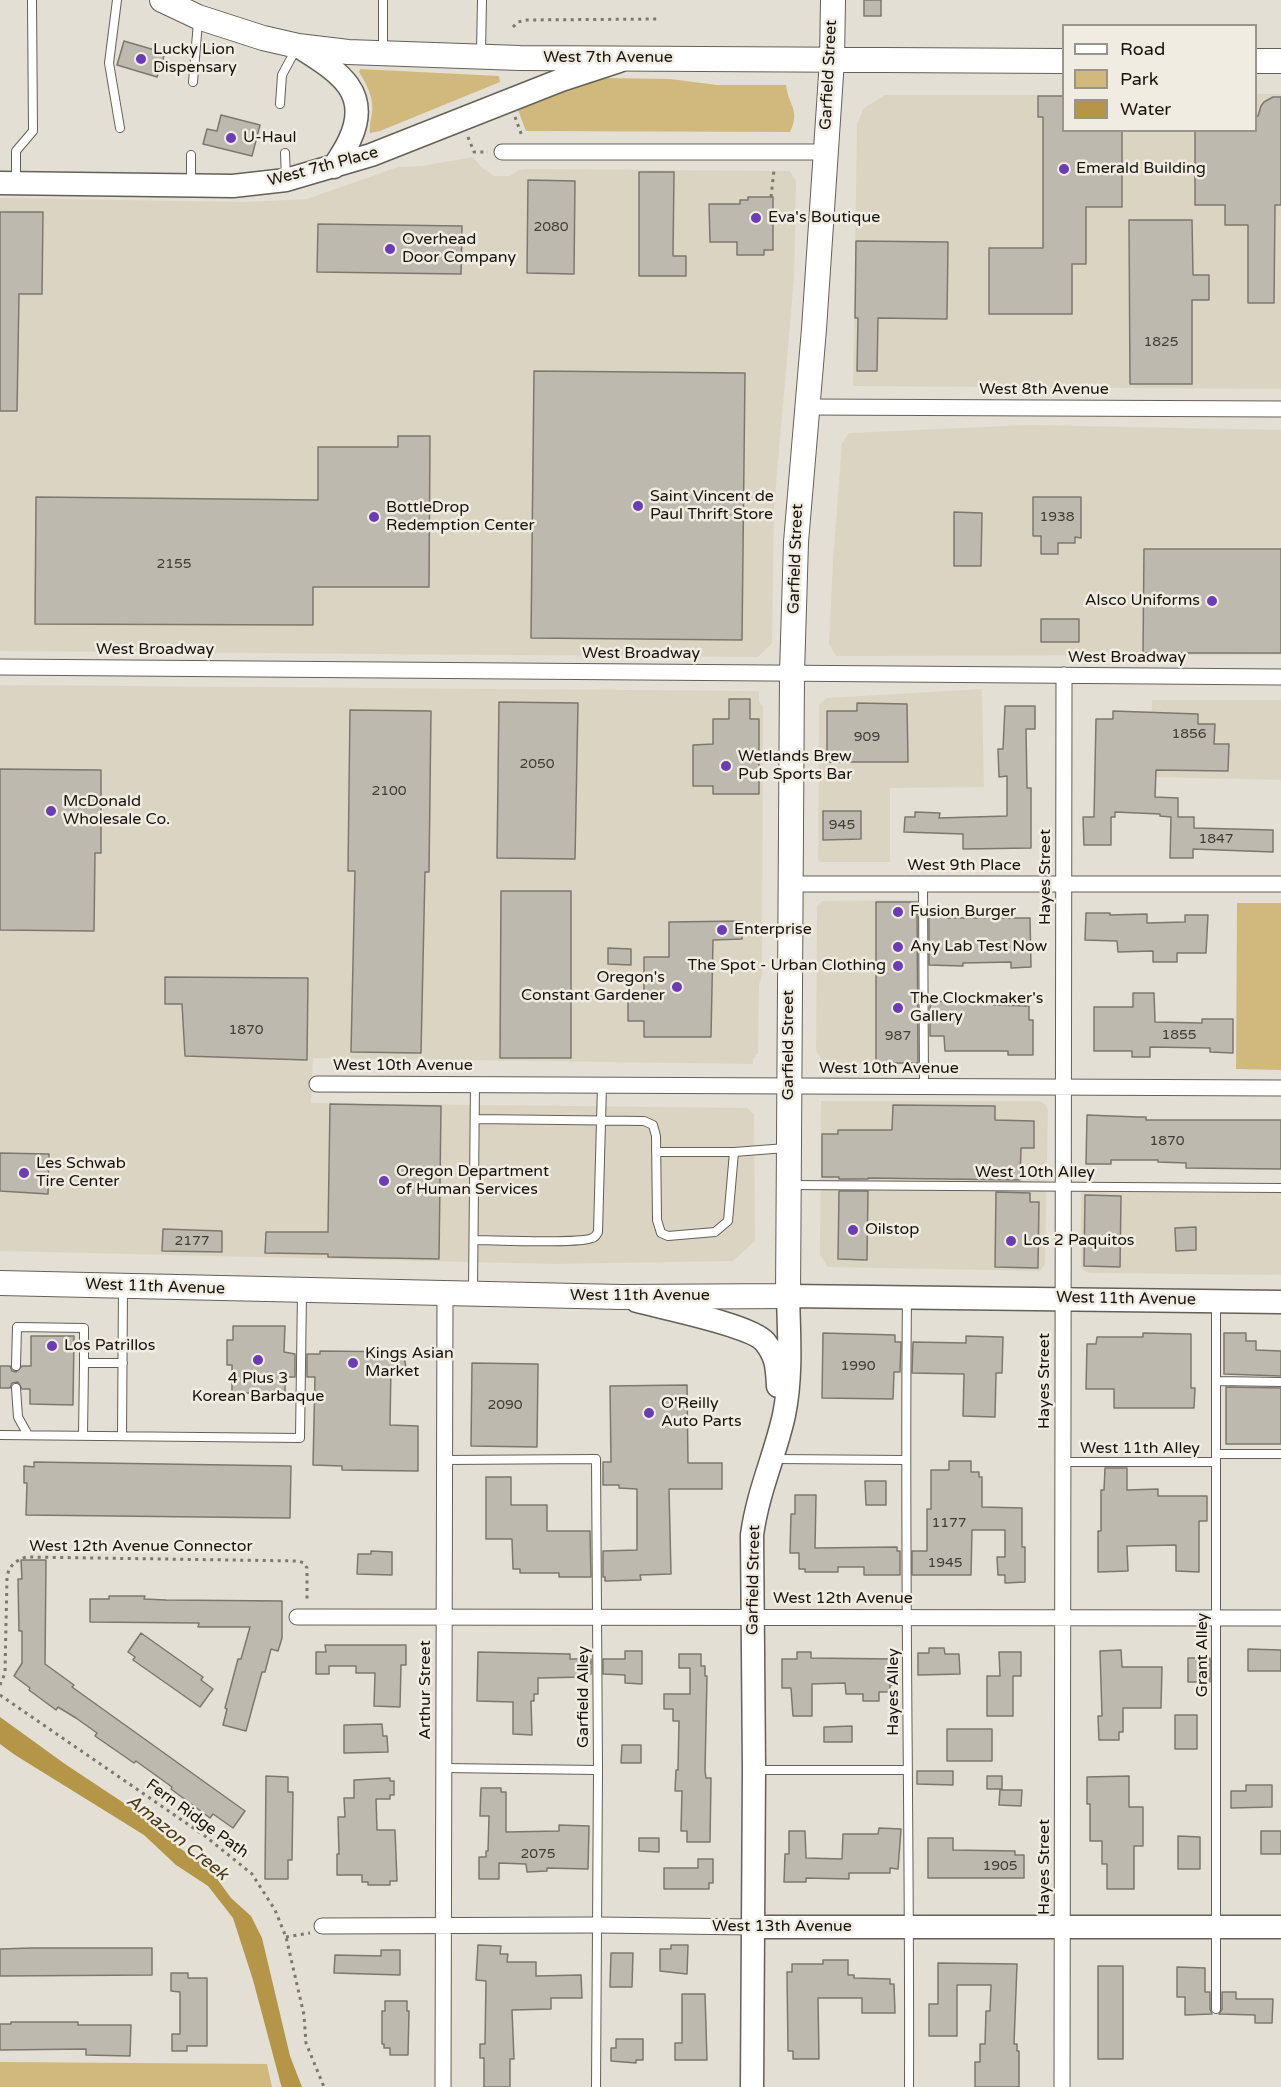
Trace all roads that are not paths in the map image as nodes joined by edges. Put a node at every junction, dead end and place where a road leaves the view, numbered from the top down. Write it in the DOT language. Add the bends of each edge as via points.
graph roads {
  1 [pos="32,0"];
  2 [pos="117,0"];
  3 [pos="162,0"];
  4 [pos="383,0"];
  5 [pos="482,0"];
  6 [pos="833,0"];
  7 [pos="191,10"];
  8 [pos="298,46"];
  9 [pos="383,54"];
  10 [pos="481,57"];
  11 [pos="629,58"];
  12 [pos="832,60"];
  13 [pos="1062,61"];
  14 [pos="1257,61"];
  15 [pos="1281,61"];
  16 [pos="193,82"];
  17 [pos="280,104"];
  18 [pos="120,128"];
  19 [pos="825,152"];
  20 [pos="285,153"];
  21 [pos="502,153"];
  22 [pos="191,155"];
  23 [pos="334,167"];
  24 [pos="286,180"];
  25 [pos="8,183"];
  26 [pos="191,185"];
  27 [pos="807,407"];
  28 [pos="1281,409"];
  29 [pos="0,667"];
  30 [pos="792,673"];
  31 [pos="1064,675"];
  32 [pos="1281,677"];
  33 [pos="790,884"];
  34 [pos="923,884"];
  35 [pos="1064,884"];
  36 [pos="1281,884"];
  37 [pos="317,1084"];
  38 [pos="475,1084"];
  39 [pos="602,1084"];
  40 [pos="788,1086"];
  41 [pos="924,1088"];
  42 [pos="1064,1088"];
  43 [pos="1281,1088"];
  44 [pos="475,1119"];
  45 [pos="601,1120"];
  46 [pos="789,1148"];
  47 [pos="657,1152"];
  48 [pos="734,1152"];
  49 [pos="789,1185"];
  50 [pos="1064,1187"];
  51 [pos="1281,1188"];
  52 [pos="474,1240"];
  53 [pos="0,1283"];
  54 [pos="123,1286"];
  55 [pos="302,1291"];
  56 [pos="445,1293"];
  57 [pos="473,1294"];
  58 [pos="788,1296"];
  59 [pos="621,1297"];
  60 [pos="907,1297"];
  61 [pos="1063,1298"];
  62 [pos="1216,1301"];
  63 [pos="1281,1302"];
  64 [pos="84,1363"];
  65 [pos="123,1363"];
  66 [pos="16,1366"];
  67 [pos="1216,1381"];
  68 [pos="1281,1382"];
  69 [pos="16,1389"];
  70 [pos="779,1430"];
  71 [pos="0,1435"];
  72 [pos="28,1435"];
  73 [pos="83,1436"];
  74 [pos="122,1436"];
  75 [pos="1281,1455"];
  76 [pos="1216,1458"];
  77 [pos="770,1459"];
  78 [pos="444,1460"];
  79 [pos="905,1460"];
  80 [pos="1063,1462"];
  81 [pos="302,1617"];
  82 [pos="444,1617"];
  83 [pos="598,1617"];
  84 [pos="908,1617"];
  85 [pos="753,1618"];
  86 [pos="1063,1618"];
  87 [pos="1216,1618"];
  88 [pos="1281,1618"];
  89 [pos="444,1768"];
  90 [pos="598,1770"];
  91 [pos="754,1770"];
  92 [pos="908,1770"];
  93 [pos="597,1925"];
  94 [pos="322,1926"];
  95 [pos="444,1926"];
  96 [pos="754,1927"];
  97 [pos="909,1927"];
  98 [pos="1062,1927"];
  99 [pos="1281,1927"];
  100 [pos="1216,1928"];
  101 [pos="1216,2009"];
  102 [pos="443,2087"];
  103 [pos="596,2087"];
  104 [pos="752,2087"];
  105 [pos="909,2087"];
  106 [pos="1062,2087"];
  1 -- 25 [label="lane" via="33,131 16,151"];
  2 -- 18 [label="lane" via="109,63"];
  3 -- 7 [label="main road, West 7th Avenue"];
  4 -- 9 [label="lane"];
  5 -- 10 [label="lane"];
  6 -- 12 [label="main road, Garfield Street"];
  7 -- 8 [label="main road, West 7th Avenue" via="240,32"];
  7 -- 16 [label="lane"];
  8 -- 9 [label="main road, West 7th Avenue"];
  8 -- 17 [label="lane" via="282,75"];
  8 -- 23 [label="main road" via="332,68 354,94 355,127"];
  9 -- 10 [label="main road, West 7th Avenue"];
  10 -- 11 [label="main road, West 7th Avenue"];
  11 -- 12 [label="main road, West 7th Avenue"];
  11 -- 23 [label="main road, West 7th Place"];
  12 -- 13 [label="main road, West 7th Avenue"];
  12 -- 19 [label="main road, Garfield Street"];
  14 -- 15 [label="main road"];
  19 -- 21 [label="street"];
  19 -- 27 [label="main road, Garfield Street"];
  20 -- 24 [label="lane"];
  22 -- 26 [label="lane"];
  23 -- 24 [label="main road, West 7th Place"];
  24 -- 26 [label="main road, West 7th Place"];
  25 -- 26 [label="main road, West 7th Place"];
  27 -- 28 [label="street, West 8th Avenue"];
  27 -- 30 [label="main road, Garfield Street" via="796,542"];
  29 -- 30 [label="street, West Broadway"];
  30 -- 31 [label="street, West Broadway"];
  30 -- 33 [label="main road, Garfield Street"];
  31 -- 32 [label="street, West Broadway"];
  31 -- 35 [label="street, Hayes Street"];
  33 -- 34 [label="street, West 9th Place"];
  33 -- 40 [label="main road, Garfield Street"];
  34 -- 35 [label="street, West 9th Place"];
  34 -- 41 [label="lane"];
  35 -- 36 [label="street, West 9th Place"];
  35 -- 42 [label="street, Hayes Street"];
  37 -- 38 [label="street, West 10th Avenue"];
  38 -- 39 [label="street, West 10th Avenue"];
  38 -- 44 [label="lane"];
  39 -- 40 [label="street, West 10th Avenue"];
  39 -- 45 [label="lane"];
  40 -- 41 [label="street, West 10th Avenue"];
  40 -- 46 [label="main road, Garfield Street"];
  41 -- 42 [label="street, West 10th Avenue"];
  42 -- 43 [label="street, West 10th Avenue"];
  42 -- 50 [label="street, Hayes Street"];
  44 -- 45 [label="lane"];
  44 -- 52 [label="lane"];
  45 -- 47 [label="lane" via="644,1120 653,1125"];
  45 -- 52 [label="lane" via="597,1235 570,1240"];
  46 -- 48 [label="lane"];
  46 -- 49 [label="main road, Garfield Street"];
  47 -- 48 [label="lane"];
  47 -- 48 [label="lane" via="657,1220 661,1233 668,1236 715,1232 728,1221"];
  49 -- 50 [label="lane, West 10th Alley"];
  49 -- 58 [label="main road, Garfield Street"];
  50 -- 51 [label="lane, West 10th Alley"];
  50 -- 61 [label="street, Hayes Street"];
  52 -- 57 [label="lane"];
  53 -- 54 [label="main road, West 11th Avenue"];
  54 -- 55 [label="main road, West 11th Avenue"];
  54 -- 65 [label="lane"];
  55 -- 56 [label="main road, West 11th Avenue"];
  55 -- 74 [label="lane" via="300,1437"];
  56 -- 57 [label="main road, West 11th Avenue"];
  56 -- 78 [label="street, Arthur Street"];
  57 -- 59 [label="main road, West 11th Avenue"];
  58 -- 59 [label="main road, West 11th Avenue"];
  58 -- 60 [label="main road, West 11th Avenue"];
  58 -- 70 [label="main road, Garfield Street" via="788,1392"];
  59 -- 70 [label="main road" via="742,1328 764,1341 777,1362"];
  60 -- 61 [label="main road, West 11th Avenue"];
  60 -- 79 [label="lane, Hayes Alley"];
  61 -- 62 [label="main road, West 11th Avenue"];
  61 -- 80 [label="street, Hayes Street"];
  62 -- 63 [label="main road, West 11th Avenue"];
  62 -- 67 [label="lane, Grant Alley"];
  64 -- 65 [label="lane"];
  64 -- 66 [label="lane" via="84,1328 17,1327"];
  64 -- 73 [label="lane"];
  65 -- 74 [label="lane"];
  67 -- 68 [label="lane"];
  67 -- 76 [label="lane, Grant Alley"];
  69 -- 72 [label="lane" via="18,1417"];
  70 -- 77 [label="main road, Garfield Street"];
  71 -- 72 [label="lane"];
  72 -- 73 [label="lane"];
  73 -- 74 [label="lane"];
  75 -- 76 [label="lane, West 11th Alley"];
  76 -- 80 [label="lane, West 11th Alley"];
  76 -- 87 [label="lane, Grant Alley"];
  77 -- 79 [label="lane"];
  77 -- 85 [label="main road, Garfield Street" via="752,1535"];
  78 -- 82 [label="street, Arthur Street"];
  78 -- 83 [label="lane, Garfield Alley" via="596,1460"];
  79 -- 84 [label="lane, Hayes Alley"];
  80 -- 86 [label="street, Hayes Street"];
  81 -- 82 [label="street, West 12th Avenue"];
  82 -- 83 [label="street, West 12th Avenue"];
  82 -- 89 [label="street, Arthur Street"];
  83 -- 85 [label="street, West 12th Avenue"];
  83 -- 90 [label="lane, Garfield Alley"];
  84 -- 85 [label="street, West 12th Avenue"];
  84 -- 86 [label="street, West 12th Avenue"];
  84 -- 92 [label="lane, Hayes Alley"];
  85 -- 91 [label="main road, Garfield Street"];
  86 -- 87 [label="street, West 12th Avenue"];
  86 -- 98 [label="street, Hayes Street"];
  87 -- 88 [label="street, West 12th Avenue"];
  87 -- 100 [label="lane, Grant Alley"];
  89 -- 90 [label="lane"];
  89 -- 95 [label="street, Arthur Street"];
  90 -- 93 [label="lane, Garfield Alley"];
  91 -- 92 [label="lane"];
  91 -- 96 [label="main road, Garfield Street"];
  92 -- 97 [label="lane, Hayes Alley"];
  93 -- 95 [label="street, West 13th Avenue"];
  93 -- 96 [label="street, West 13th Avenue"];
  93 -- 103 [label="lane, Garfield Alley"];
  94 -- 95 [label="street, West 13th Avenue"];
  95 -- 102 [label="street, Arthur Street"];
  96 -- 97 [label="main road, West 13th Avenue"];
  96 -- 104 [label="main road, Garfield Street"];
  97 -- 98 [label="main road, West 13th Avenue"];
  97 -- 105 [label="lane, Hayes Alley"];
  98 -- 100 [label="main road, West 13th Avenue"];
  98 -- 106 [label="street, Hayes Street"];
  99 -- 100 [label="main road, West 13th Avenue"];
  100 -- 101 [label="lane, Grant Alley"];
}
